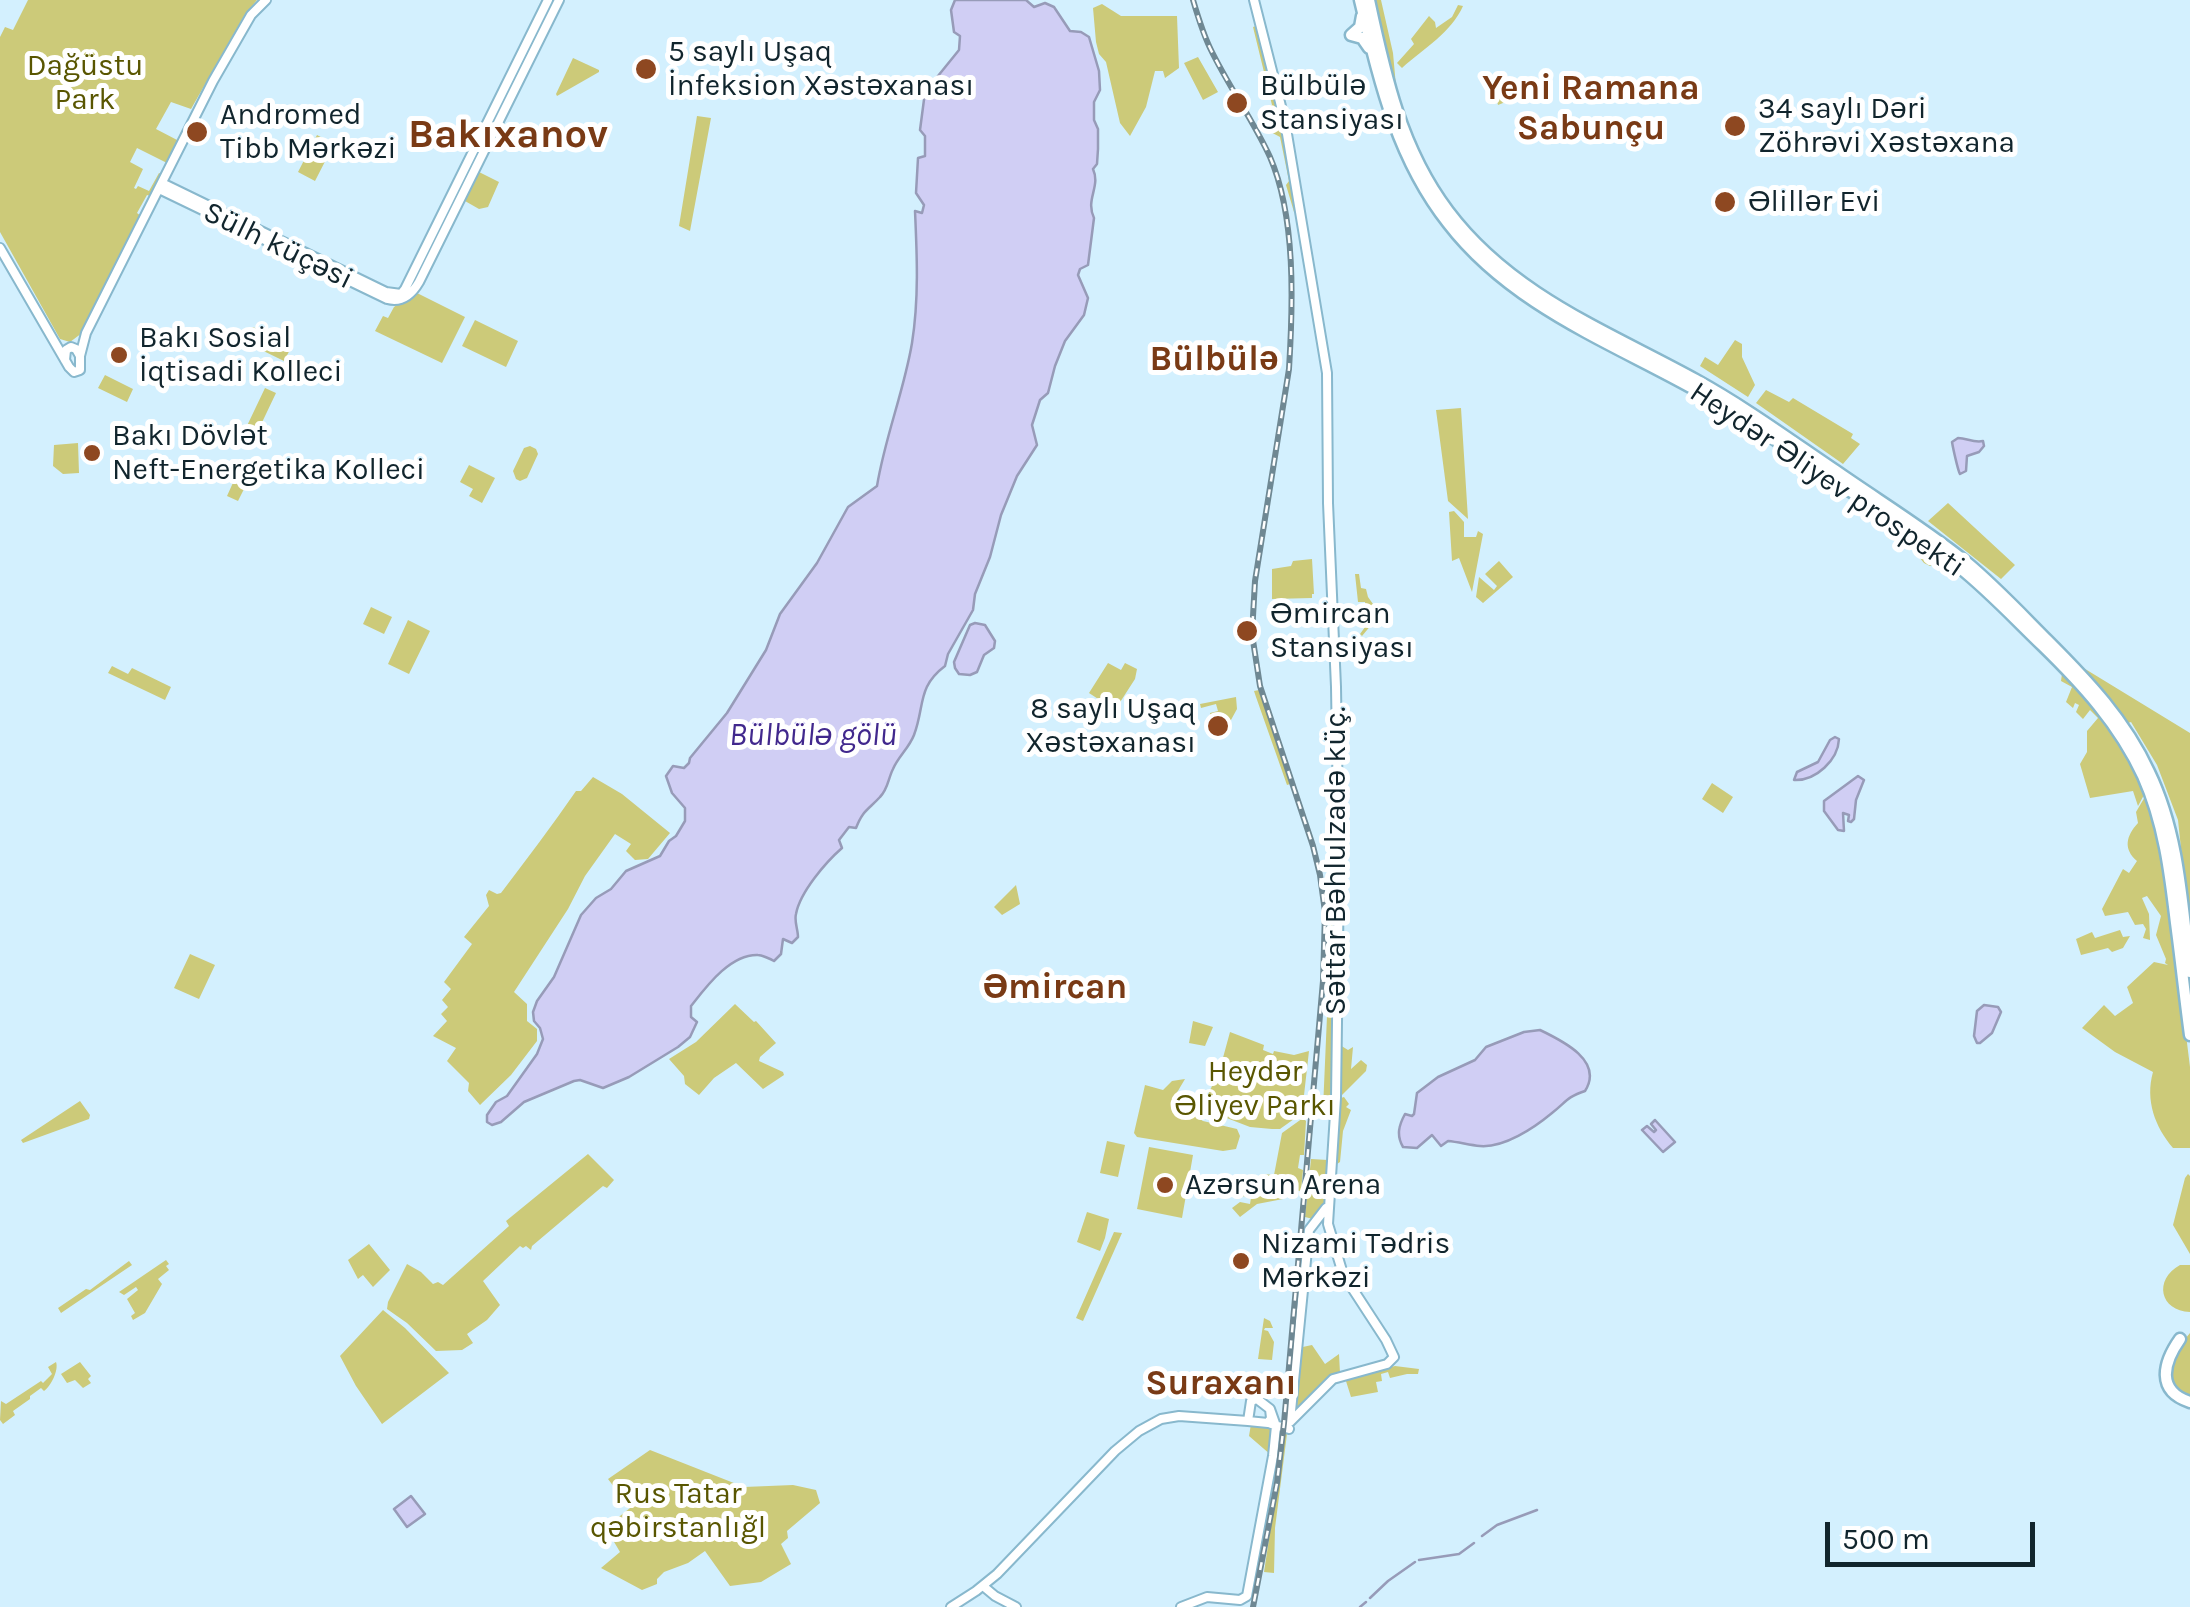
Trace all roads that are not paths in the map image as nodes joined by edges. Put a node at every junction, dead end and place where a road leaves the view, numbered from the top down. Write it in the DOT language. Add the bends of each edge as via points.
graph roads {
  1 [pos="266,0"];
  2 [pos="548,0"];
  3 [pos="559,0"];
  4 [pos="1254,0"];
  5 [pos="1360,0"];
  6 [pos="1369,0"];
  7 [pos="1375,62"];
  8 [pos="162,186"];
  9 [pos="0,248"];
  10 [pos="415,280"];
  11 [pos="381,292"];
  12 [pos="48,332"];
  13 [pos="86,333"];
  14 [pos="71,347"];
  15 [pos="80,356"];
  16 [pos="65,360"];
  17 [pos="2190,972"];
  18 [pos="2190,1035"];
  19 [pos="1328,1204"];
  20 [pos="1316,1220"];
  21 [pos="1328,1224"];
  22 [pos="2180,1339"];
  23 [pos="2190,1402"];
  24 [pos="1249,1404"];
  25 [pos="1270,1409"];
  26 [pos="1230,1419"];
  27 [pos="1248,1421"];
  28 [pos="1272,1424"];
  29 [pos="1290,1426"];
  30 [pos="983,1586"];
  31 [pos="951,1607"];
  32 [pos="1016,1607"];
  33 [pos="1181,1607"];
  1 -- 8 [label="main road" via="218,72"];
  2 -- 10 [label="main road"];
  3 -- 10 [label="main road"];
  4 -- 19 [label="main road, Səttar Bəhlulzadə küç." via="1286,122 1328,374 1340,871"];
  5 -- 7 [label="highway, Heydər Əliyev prospekti"];
  5 -- 7 [label="highway" via="1361,23 1351,35 1364,40"];
  6 -- 17 [label="highway, Heydər Əliyev prospekti" via="1410,148 1448,211 1496,263 1568,313 1720,394 1932,538 1991,584 2104,699 2141,755 2164,810"];
  7 -- 18 [label="highway, Heydər Əliyev prospekti" via="1414,170 1441,215 1507,283 1730,408 1922,540 1973,578 2098,703 2144,778 2162,830"];
  8 -- 11 [label="main road, Sülh küçəsi"];
  8 -- 13 [label="main road"];
  9 -- 12 [label="main road"];
  10 -- 11 [label="main road" via="401,294"];
  10 -- 11 [label="main road, Sülh küçəsi" via="396,300"];
  12 -- 14 [label="main road"];
  12 -- 16 [label="main road"];
  13 -- 14 [label="main road"];
  13 -- 15 [label="main road"];
  14 -- 15 [label="main road"];
  14 -- 16 [label="main road"];
  15 -- 16 [label="main road" via="76,372"];
  19 -- 20 [label="main road"];
  19 -- 21 [label="main road, Səttar Bəhlulzadə küç."];
  20 -- 21 [label="main road"];
  20 -- 29 [label="main road" via="1308,1230"];
  21 -- 29 [label="main road, Səttar Bəhlulzadə küç." via="1343,1274 1394,1356 1387,1364 1332,1379"];
  22 -- 23 [label="highway" via="2166,1378 2174,1394"];
  24 -- 25 [label="main road" via="1258,1400"];
  24 -- 26 [label="main road"];
  24 -- 27 [label="main road"];
  25 -- 28 [label="main road"];
  25 -- 29 [label="main road"];
  26 -- 27 [label="main road"];
  26 -- 30 [label="main road" via="1179,1416 1138,1431"];
  27 -- 28 [label="main road"];
  28 -- 29 [label="main road"];
  28 -- 33 [label="main road" via="1263,1518 1245,1598 1210,1597"];
  30 -- 31 [label="main road"];
  30 -- 32 [label="main road"];
}
